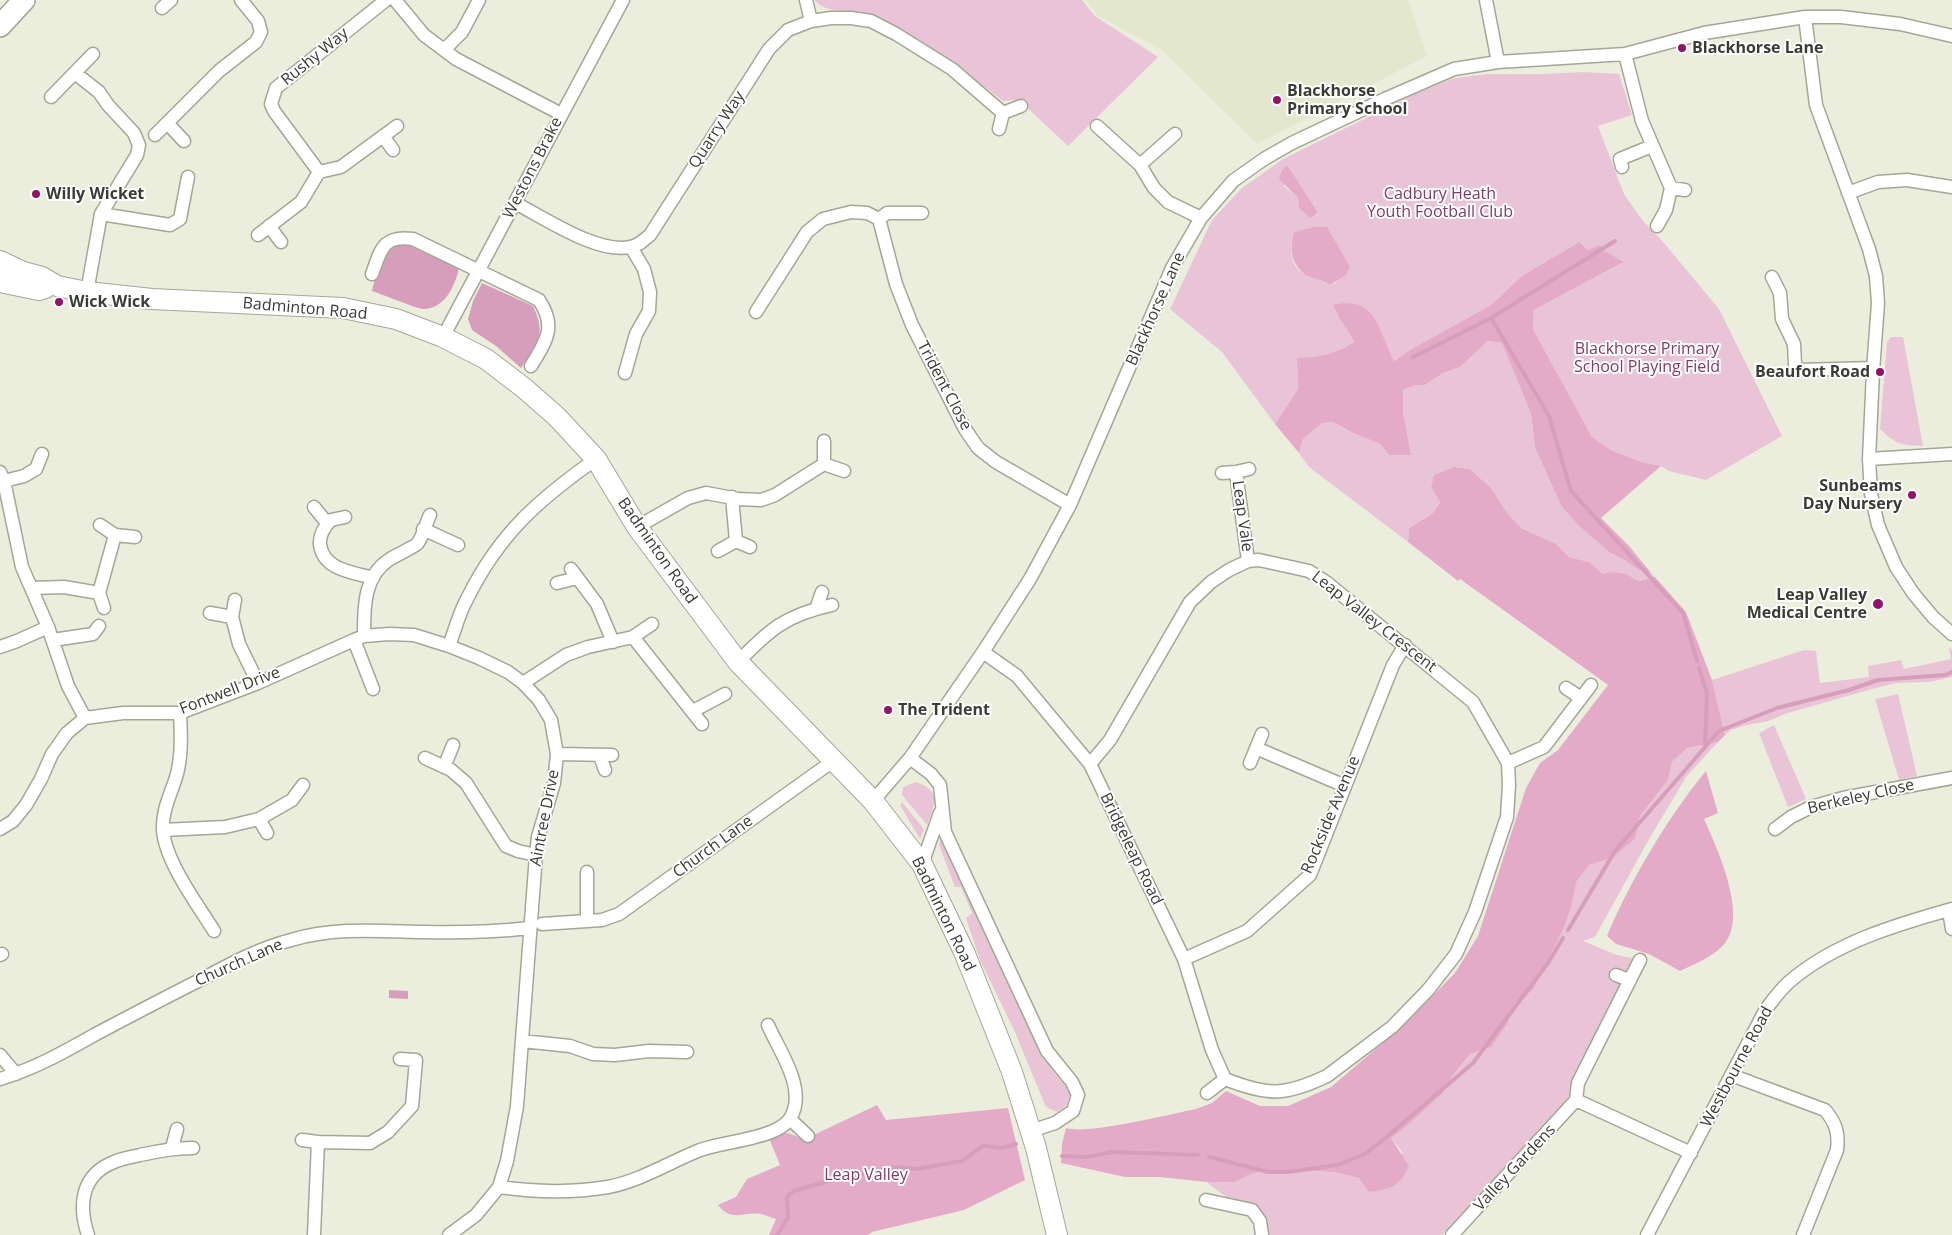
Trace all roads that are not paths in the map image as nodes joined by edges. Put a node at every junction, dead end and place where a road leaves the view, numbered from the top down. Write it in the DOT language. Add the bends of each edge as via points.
graph roads {
  1 [pos="24,0"];
  2 [pos="242,0"];
  3 [pos="386,0"];
  4 [pos="394,0"];
  5 [pos="479,0"];
  6 [pos="622,0"];
  7 [pos="806,0"];
  8 [pos="1486,0"];
  9 [pos="1805,18"];
  10 [pos="812,21"];
  11 [pos="0,26"];
  12 [pos="1952,36"];
  13 [pos="444,50"];
  14 [pos="93,54"];
  15 [pos="1625,54"];
  16 [pos="1498,62"];
  17 [pos="75,73"];
  18 [pos="51,97"];
  19 [pos="1021,106"];
  20 [pos="1003,112"];
  21 [pos="560,114"];
  22 [pos="168,124"];
  23 [pos="397,126"];
  24 [pos="1097,126"];
  25 [pos="999,129"];
  26 [pos="1175,134"];
  27 [pos="155,136"];
  28 [pos="383,136"];
  29 [pos="184,141"];
  30 [pos="1652,146"];
  31 [pos="393,150"];
  32 [pos="1140,165"];
  33 [pos="1622,167"];
  34 [pos="319,172"];
  35 [pos="188,177"];
  36 [pos="1952,187"];
  37 [pos="1671,188"];
  38 [pos="1685,190"];
  39 [pos="1848,193"];
  40 [pos="516,203"];
  41 [pos="922,213"];
  42 [pos="101,214"];
  43 [pos="1201,218"];
  44 [pos="879,220"];
  45 [pos="269,226"];
  46 [pos="1657,226"];
  47 [pos="258,235"];
  48 [pos="281,242"];
  49 [pos="631,247"];
  50 [pos="0,260"];
  51 [pos="478,271"];
  52 [pos="372,274"];
  53 [pos="1772,277"];
  54 [pos="0,282"];
  55 [pos="57,286"];
  56 [pos="88,292"];
  57 [pos="756,312"];
  58 [pos="443,337"];
  59 [pos="531,366"];
  60 [pos="1873,368"];
  61 [pos="625,373"];
  62 [pos="824,442"];
  63 [pos="42,454"];
  64 [pos="1952,454"];
  65 [pos="596,459"];
  66 [pos="1869,459"];
  67 [pos="824,464"];
  68 [pos="1249,469"];
  69 [pos="844,471"];
  70 [pos="1236,472"];
  71 [pos="1222,473"];
  72 [pos="2,477"];
  73 [pos="732,497"];
  74 [pos="1070,505"];
  75 [pos="314,507"];
  76 [pos="430,515"];
  77 [pos="345,517"];
  78 [pos="327,523"];
  79 [pos="100,525"];
  80 [pos="637,527"];
  81 [pos="424,529"];
  82 [pos="115,535"];
  83 [pos="135,537"];
  84 [pos="736,542"];
  85 [pos="458,545"];
  86 [pos="750,547"];
  87 [pos="718,551"];
  88 [pos="1248,561"];
  89 [pos="373,578"];
  90 [pos="556,582"];
  91 [pos="31,588"];
  92 [pos="822,592"];
  93 [pos="99,593"];
  94 [pos="235,600"];
  95 [pos="832,606"];
  96 [pos="104,608"];
  97 [pos="816,609"];
  98 [pos="210,613"];
  99 [pos="232,617"];
  100 [pos="652,624"];
  101 [pos="99,626"];
  102 [pos="48,627"];
  103 [pos="1952,634"];
  104 [pos="633,637"];
  105 [pos="359,638"];
  106 [pos="53,640"];
  107 [pos="613,642"];
  108 [pos="1405,645"];
  109 [pos="449,646"];
  110 [pos="0,647"];
  111 [pos="983,652"];
  112 [pos="738,662"];
  113 [pos="258,683"];
  114 [pos="523,683"];
  115 [pos="1590,685"];
  116 [pos="1566,688"];
  117 [pos="373,689"];
  118 [pos="725,694"];
  119 [pos="1581,698"];
  120 [pos="693,711"];
  121 [pos="180,713"];
  122 [pos="85,718"];
  123 [pos="702,724"];
  124 [pos="1262,734"];
  125 [pos="453,745"];
  126 [pos="1256,748"];
  127 [pos="557,754"];
  128 [pos="425,758"];
  129 [pos="910,758"];
  130 [pos="833,761"];
  131 [pos="1250,763"];
  132 [pos="1508,763"];
  133 [pos="1090,764"];
  134 [pos="444,767"];
  135 [pos="605,770"];
  136 [pos="1952,778"];
  137 [pos="303,785"];
  138 [pos="1345,786"];
  139 [pos="873,801"];
  140 [pos="942,808"];
  141 [pos="259,819"];
  142 [pos="0,829"];
  143 [pos="1775,829"];
  144 [pos="163,830"];
  145 [pos="267,833"];
  146 [pos="536,855"];
  147 [pos="922,864"];
  148 [pos="587,872"];
  149 [pos="1951,910"];
  150 [pos="587,921"];
  151 [pos="542,924"];
  152 [pos="529,928"];
  153 [pos="1952,929"];
  154 [pos="214,931"];
  155 [pos="1184,960"];
  156 [pos="1640,960"];
  157 [pos="1616,975"];
  158 [pos="1629,980"];
  159 [pos="768,1025"];
  160 [pos="522,1040"];
  161 [pos="687,1052"];
  162 [pos="0,1055"];
  163 [pos="400,1059"];
  164 [pos="16,1074"];
  165 [pos="1731,1075"];
  166 [pos="0,1079"];
  167 [pos="1225,1080"];
  168 [pos="1208,1093"];
  169 [pos="1576,1100"];
  170 [pos="790,1119"];
  171 [pos="177,1129"];
  172 [pos="1031,1131"];
  173 [pos="808,1136"];
  174 [pos="302,1140"];
  175 [pos="318,1142"];
  176 [pos="172,1148"];
  177 [pos="193,1148"];
  178 [pos="1691,1153"];
  179 [pos="499,1187"];
  180 [pos="1206,1200"];
  181 [pos="88,1235"];
  182 [pos="314,1235"];
  183 [pos="449,1235"];
  184 [pos="1057,1235"];
  185 [pos="1262,1235"];
  186 [pos="1452,1235"];
  187 [pos="1647,1235"];
  188 [pos="1803,1235"];
  1 -- 11 [label="highway"];
  2 -- 22 [label="street" via="262,32 256,42 219,71"];
  3 -- 34 [label="street, Rushy Way" via="272,94 274,111"];
  4 -- 13 [label="street" via="424,35"];
  5 -- 13 [label="street" via="462,32"];
  6 -- 21 [label="street, Westons Brake"];
  7 -- 10 [label="street"];
  8 -- 16 [label="street"];
  9 -- 12 [label="street, Blackhorse Lane" via="1841,17 1900,24"];
  9 -- 15 [label="street, Blackhorse Lane" via="1704,33"];
  9 -- 39 [label="street" via="1816,105"];
  10 -- 20 [label="street, Quarry Way" via="831,18 871,21 952,68"];
  10 -- 49 [label="street, Quarry Way" via="788,30 769,49 650,235"];
  13 -- 21 [label="street"];
  14 -- 17 [label="street"];
  15 -- 16 [label="street, Blackhorse Lane"];
  15 -- 30 [label="street" via="1642,121"];
  16 -- 43 [label="street, Blackhorse Lane" via="1454,69 1292,143 1233,181"];
  17 -- 18 [label="street"];
  17 -- 42 [label="street" via="99,92 134,133 139,145 137,155"];
  19 -- 20 [label="street"];
  20 -- 25 [label="street"];
  21 -- 40 [label="street, Westons Brake"];
  22 -- 27 [label="street"];
  22 -- 29 [label="street"];
  23 -- 28 [label="street"];
  24 -- 32 [label="street"];
  26 -- 32 [label="street"];
  28 -- 31 [label="street"];
  28 -- 34 [label="street" via="341,167"];
  30 -- 33 [label="street" via="1620,159"];
  30 -- 37 [label="street"];
  32 -- 43 [label="street" via="1154,188 1168,202"];
  34 -- 45 [label="street" via="301,202"];
  35 -- 42 [label="street" via="180,219 170,225"];
  36 -- 39 [label="street" via="1907,180 1878,182"];
  37 -- 38 [label="street"];
  37 -- 46 [label="street" via="1666,210"];
  39 -- 60 [label="street" via="1876,276 1878,304"];
  40 -- 49 [label="street" via="593,243 611,248"];
  40 -- 51 [label="street, Westons Brake"];
  41 -- 44 [label="street" via="887,213"];
  42 -- 56 [label="street"];
  43 -- 74 [label="street, Blackhorse Lane" via="1172,268"];
  44 -- 57 [label="street" via="867,213 851,212 823,219 807,232"];
  44 -- 74 [label="street, Trident Close" via="896,284 912,325 965,429 978,448 996,462"];
  45 -- 47 [label="street"];
  45 -- 48 [label="street"];
  49 -- 61 [label="street" via="644,269 650,292 649,311 636,334"];
  50 -- 55 [label="main road, Badminton Road"];
  51 -- 52 [label="street" via="413,239 398,237 390,240 381,251"];
  51 -- 58 [label="street, Westons Brake"];
  51 -- 59 [label="street" via="538,300 547,312 547,340"];
  53 -- 60 [label="street" via="1780,293 1782,318 1794,344 1795,364 1799,370"];
  54 -- 55 [label="main road, Badminton Road" via="39,290"];
  55 -- 56 [label="main road, Badminton Road"];
  56 -- 58 [label="main road, Badminton Road" via="152,299 343,308 396,319"];
  58 -- 65 [label="main road, Badminton Road" via="486,358 524,388 557,417"];
  60 -- 66 [label="street"];
  62 -- 67 [label="street"];
  63 -- 72 [label="street" via="36,469 24,476"];
  64 -- 66 [label="street"];
  65 -- 80 [label="main road, Badminton Road"];
  65 -- 109 [label="street" via="559,484 494,551 466,600"];
  66 -- 103 [label="street" via="1871,494 1878,525 1896,568 1933,618"];
  67 -- 69 [label="street"];
  67 -- 73 [label="street" via="775,495 761,500"];
  68 -- 70 [label="street, Leap Vale"];
  70 -- 71 [label="street, Leap Vale"];
  70 -- 88 [label="street, Leap Vale"];
  72 -- 91 [label="street" via="22,567"];
  73 -- 80 [label="street" via="706,493 688,498"];
  73 -- 84 [label="street"];
  74 -- 111 [label="street, Blackhorse Lane" via="1030,579"];
  75 -- 78 [label="street"];
  76 -- 81 [label="street"];
  77 -- 78 [label="street"];
  78 -- 89 [label="street" via="320,542 322,556 330,564"];
  79 -- 82 [label="street"];
  80 -- 112 [label="main road, Badminton Road"];
  81 -- 85 [label="street"];
  81 -- 89 [label="street" via="417,545 385,562"];
  82 -- 83 [label="street"];
  82 -- 93 [label="street"];
  84 -- 86 [label="street"];
  84 -- 87 [label="street"];
  88 -- 108 [label="street, Leap Valley Crescent" via="1259,560 1309,571"];
  88 -- 133 [label="street" via="1211,582 1190,602 1110,740"];
  89 -- 105 [label="street" via="367,590"];
  90 -- 107 [label="street" via="574,574 597,604"];
  91 -- 93 [label="street" via="64,587"];
  91 -- 102 [label="street"];
  92 -- 97 [label="street"];
  93 -- 96 [label="street"];
  94 -- 99 [label="street"];
  95 -- 97 [label="street"];
  97 -- 112 [label="street" via="787,619 761,638"];
  98 -- 99 [label="street"];
  99 -- 113 [label="street" via="239,644"];
  100 -- 104 [label="street"];
  101 -- 106 [label="street" via="93,634"];
  102 -- 106 [label="street"];
  102 -- 110 [label="street"];
  104 -- 107 [label="street"];
  104 -- 120 [label="street"];
  105 -- 109 [label="street, Fontwell Drive" via="414,635"];
  105 -- 113 [label="street, Fontwell Drive"];
  105 -- 117 [label="street"];
  106 -- 122 [label="street" via="68,686"];
  107 -- 114 [label="street" via="566,655"];
  108 -- 132 [label="street, Leap Valley Crescent" via="1473,702"];
  108 -- 138 [label="street, Rockside Avenue" via="1393,665"];
  109 -- 114 [label="street, Aintree Drive" via="508,672"];
  111 -- 129 [label="street, Blackhorse Lane"];
  111 -- 133 [label="street, Bridgeleap Road" via="1017,676"];
  112 -- 130 [label="main road, Badminton Road"];
  113 -- 121 [label="street, Fontwell Drive"];
  114 -- 127 [label="street, Aintree Drive" via="551,720"];
  115 -- 119 [label="street"];
  116 -- 119 [label="street"];
  118 -- 120 [label="street"];
  119 -- 132 [label="street" via="1544,747"];
  120 -- 123 [label="street"];
  121 -- 122 [label="street, Fontwell Drive" via="123,713"];
  121 -- 144 [label="street" via="182,744"];
  122 -- 142 [label="street" via="67,733 52,754 26,805 13,821"];
  124 -- 126 [label="street"];
  125 -- 134 [label="street"];
  126 -- 131 [label="street"];
  126 -- 138 [label="street"];
  127 -- 135 [label="street" via="606,755"];
  127 -- 146 [label="street, Aintree Drive" via="554,783"];
  128 -- 134 [label="street"];
  129 -- 139 [label="street, Blackhorse Lane"];
  129 -- 140 [label="street" via="931,774 940,786"];
  130 -- 139 [label="main road, Badminton Road"];
  130 -- 150 [label="street, Church Lane" via="620,914"];
  132 -- 167 [label="street, Leap Valley Crescent" via="1507,817 1475,912 1456,954 1428,990 1392,1027 1316,1081 1290,1091 1276,1092 1252,1090"];
  133 -- 155 [label="street, Bridgeleap Road"];
  134 -- 146 [label="street" via="466,783 506,846"];
  136 -- 143 [label="street, Berkeley Close" via="1811,807"];
  137 -- 141 [label="street" via="292,800"];
  138 -- 155 [label="street, Rockside Avenue" via="1310,875 1248,931"];
  139 -- 147 [label="main road, Badminton Road"];
  140 -- 147 [label="street"];
  140 -- 172 [label="street" via="945,832 1047,1051 1072,1082 1078,1095 1073,1110 1055,1123"];
  141 -- 144 [label="street" via="225,826"];
  141 -- 145 [label="street"];
  144 -- 154 [label="street" via="169,854 183,882"];
  146 -- 152 [label="street, Aintree Drive"];
  147 -- 172 [label="main road, Badminton Road" via="965,954 1012,1072"];
  148 -- 150 [label="street"];
  149 -- 153 [label="street"];
  149 -- 165 [label="street, Westbourne Road" via="1870,936 1810,966 1787,984 1766,1009"];
  150 -- 151 [label="street, Church Lane"];
  152 -- 160 [label="street, Aintree Drive"];
  152 -- 164 [label="street, Church Lane" via="481,933 356,929 323,932 291,940 232,963 65,1052"];
  155 -- 167 [label="street, Bridgeleap Road" via="1212,1050"];
  156 -- 158 [label="street, Valley Gardens"];
  157 -- 158 [label="street"];
  158 -- 169 [label="street, Valley Gardens" via="1578,1083"];
  159 -- 170 [label="street" via="770,1044 788,1065 794,1086 795,1105"];
  160 -- 161 [label="street" via="570,1046 593,1054"];
  160 -- 179 [label="street, Aintree Drive" via="517,1106"];
  162 -- 164 [label="street"];
  163 -- 175 [label="street" via="416,1060 415,1090 412,1106 397,1124 370,1144"];
  164 -- 166 [label="street, Church Lane"];
  165 -- 178 [label="street, Westbourne Road"];
  165 -- 188 [label="street" via="1825,1110 1834,1121 1839,1136 1838,1150"];
  167 -- 168 [label="street"];
  169 -- 178 [label="street"];
  169 -- 186 [label="street, Valley Gardens"];
  170 -- 173 [label="street"];
  170 -- 179 [label="street" via="773,1132 702,1150 624,1183 562,1192"];
  171 -- 176 [label="street"];
  172 -- 184 [label="main road, Badminton Road"];
  174 -- 175 [label="street"];
  175 -- 182 [label="street"];
  176 -- 177 [label="street"];
  176 -- 181 [label="street" via="114,1162 94,1176 83,1194 81,1211"];
  178 -- 187 [label="street, Westbourne Road"];
  179 -- 183 [label="street, Aintree Drive" via="476,1215"];
  180 -- 185 [label="street" via="1252,1210 1260,1222"];
}
